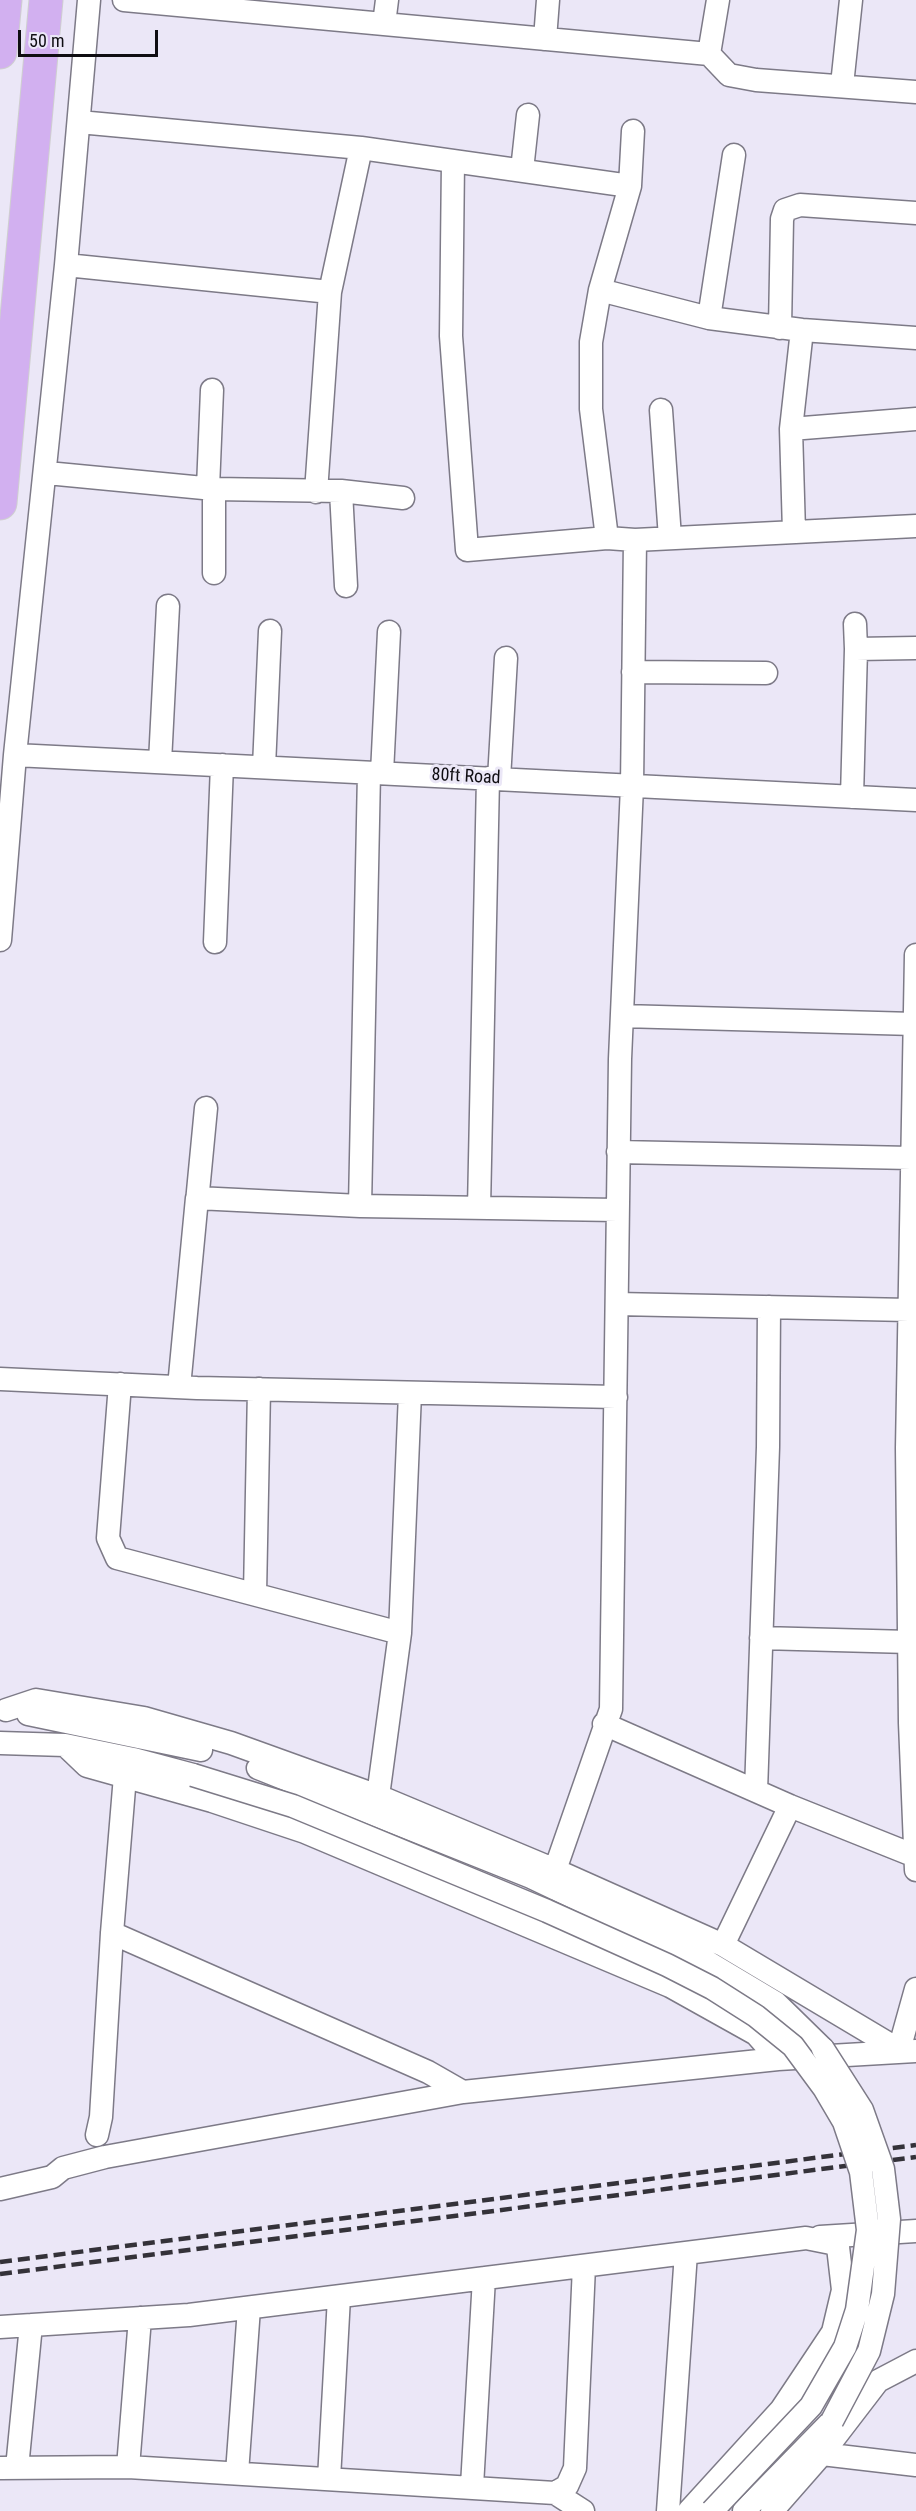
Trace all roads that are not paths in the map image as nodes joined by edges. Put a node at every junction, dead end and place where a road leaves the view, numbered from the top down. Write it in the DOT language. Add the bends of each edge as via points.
graph roads {
  1 [pos="5,0"];
  2 [pos="46,0"];
  3 [pos="89,0"];
  4 [pos="124,0"];
  5 [pos="387,0"];
  6 [pos="548,0"];
  7 [pos="718,0"];
  8 [pos="851,0"];
  9 [pos="257,6"];
  10 [pos="384,24"];
  11 [pos="545,39"];
  12 [pos="0,52"];
  13 [pos="709,54"];
  14 [pos="842,85"];
  15 [pos="916,92"];
  16 [pos="528,115"];
  17 [pos="79,122"];
  18 [pos="633,131"];
  19 [pos="361,148"];
  20 [pos="734,155"];
  21 [pos="453,161"];
  22 [pos="522,170"];
  23 [pos="630,186"];
  24 [pos="916,213"];
  25 [pos="66,265"];
  26 [pos="600,290"];
  27 [pos="330,292"];
  28 [pos="709,318"];
  29 [pos="791,329"];
  30 [pos="916,338"];
  31 [pos="212,390"];
  32 [pos="661,410"];
  33 [pos="916,419"];
  34 [pos="791,429"];
  35 [pos="46,473"];
  36 [pos="211,489"];
  37 [pos="341,491"];
  38 [pos="316,492"];
  39 [pos="403,498"];
  40 [pos="0,503"];
  41 [pos="916,526"];
  42 [pos="794,532"];
  43 [pos="607,538"];
  44 [pos="670,538"];
  45 [pos="634,540"];
  46 [pos="214,573"];
  47 [pos="346,586"];
  48 [pos="168,606"];
  49 [pos="855,624"];
  50 [pos="270,631"];
  51 [pos="389,632"];
  52 [pos="916,648"];
  53 [pos="856,649"];
  54 [pos="506,658"];
  55 [pos="633,672"];
  56 [pos="766,673"];
  57 [pos="15,755"];
  58 [pos="160,762"];
  59 [pos="222,765"];
  60 [pos="264,767"];
  61 [pos="375,773"];
  62 [pos="493,779"];
  63 [pos="632,786"];
  64 [pos="852,797"];
  65 [pos="916,800"];
  66 [pos="0,940"];
  67 [pos="215,942"];
  68 [pos="916,955"];
  69 [pos="622,1016"];
  70 [pos="914,1024"];
  71 [pos="206,1108"];
  72 [pos="618,1152"];
  73 [pos="911,1158"];
  74 [pos="197,1202"];
  75 [pos="360,1206"];
  76 [pos="479,1208"];
  77 [pos="617,1210"];
  78 [pos="617,1304"];
  79 [pos="769,1307"];
  80 [pos="909,1310"];
  81 [pos="0,1379"];
  82 [pos="120,1384"];
  83 [pos="179,1387"];
  84 [pos="259,1389"];
  85 [pos="410,1393"];
  86 [pos="616,1397"];
  87 [pos="912,1460"];
  88 [pos="255,1594"];
  89 [pos="400,1633"];
  90 [pos="761,1638"];
  91 [pos="909,1642"];
  92 [pos="3,1708"];
  93 [pos="604,1724"];
  94 [pos="0,1743"];
  95 [pos="65,1745"];
  96 [pos="125,1776"];
  97 [pos="756,1791"];
  98 [pos="378,1796"];
  99 [pos="790,1806"];
  100 [pos="915,1863"];
  101 [pos="555,1870"];
  102 [pos="112,1933"];
  103 [pos="723,1945"];
  104 [pos="916,1989"];
  105 [pos="908,2050"];
  106 [pos="778,2059"];
  107 [pos="463,2092"];
  108 [pos="97,2135"];
  109 [pos="63,2168"];
  110 [pos="0,2176"];
  111 [pos="0,2189"];
  112 [pos="916,2231"];
  113 [pos="806,2238"];
  114 [pos="686,2253"];
  115 [pos="584,2266"];
  116 [pos="484,2278"];
  117 [pos="339,2297"];
  118 [pos="249,2308"];
  119 [pos="140,2318"];
  120 [pos="31,2325"];
  121 [pos="0,2327"];
  122 [pos="916,2361"];
  123 [pos="878,2381"];
  124 [pos="795,2390"];
  125 [pos="822,2454"];
  126 [pos="916,2465"];
  127 [pos="128,2467"];
  128 [pos="9,2468"];
  129 [pos="237,2473"];
  130 [pos="329,2479"];
  131 [pos="472,2486"];
  132 [pos="555,2493"];
  133 [pos="782,2508"];
  134 [pos="583,2511"];
  135 [pos="668,2511"];
  136 [pos="689,2511"];
  137 [pos="712,2511"];
  138 [pos="744,2511"];
  1 -- 12 [label="highway"];
  2 -- 40 [label="highway"];
  3 -- 17 [label="street"];
  4 -- 9 [label="street"];
  5 -- 10 [label="street"];
  6 -- 11 [label="street"];
  7 -- 13 [label="street"];
  8 -- 14 [label="street"];
  9 -- 10 [label="street"];
  10 -- 11 [label="street"];
  11 -- 13 [label="street"];
  13 -- 14 [label="street" via="729,75"];
  14 -- 15 [label="street"];
  16 -- 22 [label="street"];
  17 -- 19 [label="street"];
  17 -- 25 [label="street"];
  18 -- 23 [label="street"];
  19 -- 21 [label="street"];
  19 -- 27 [label="street"];
  20 -- 28 [label="street"];
  21 -- 22 [label="street"];
  21 -- 43 [label="street" via="451,336 467,550"];
  22 -- 23 [label="street"];
  23 -- 26 [label="street"];
  24 -- 29 [label="street" via="800,205 785,210 782,219"];
  25 -- 27 [label="street"];
  25 -- 35 [label="street"];
  26 -- 28 [label="street"];
  26 -- 43 [label="street" via="591,342 591,409"];
  27 -- 38 [label="street"];
  28 -- 29 [label="street"];
  29 -- 30 [label="street"];
  29 -- 34 [label="street"];
  31 -- 36 [label="street"];
  32 -- 44 [label="street"];
  33 -- 34 [label="street"];
  34 -- 42 [label="street"];
  35 -- 36 [label="street"];
  35 -- 57 [label="street"];
  36 -- 38 [label="street"];
  36 -- 46 [label="street"];
  37 -- 38 [label="street"];
  37 -- 39 [label="street"];
  37 -- 47 [label="street"];
  41 -- 42 [label="street"];
  42 -- 44 [label="street"];
  43 -- 45 [label="street"];
  44 -- 45 [label="street"];
  45 -- 55 [label="street"];
  48 -- 58 [label="street"];
  49 -- 53 [label="street"];
  50 -- 60 [label="street"];
  51 -- 61 [label="street"];
  52 -- 53 [label="street"];
  53 -- 64 [label="street"];
  54 -- 62 [label="street"];
  55 -- 56 [label="street"];
  55 -- 63 [label="street"];
  57 -- 58 [label="street, 80ft Road"];
  57 -- 66 [label="street"];
  58 -- 59 [label="street, 80ft Road"];
  59 -- 60 [label="street, 80ft Road"];
  59 -- 67 [label="street"];
  60 -- 61 [label="street, 80ft Road"];
  61 -- 62 [label="street, 80ft Road"];
  61 -- 75 [label="street"];
  62 -- 63 [label="street, 80ft Road"];
  62 -- 76 [label="street"];
  63 -- 64 [label="street, 80ft Road"];
  63 -- 69 [label="street"];
  64 -- 65 [label="street, 80ft Road"];
  68 -- 70 [label="street"];
  69 -- 70 [label="street"];
  69 -- 72 [label="street"];
  70 -- 73 [label="street"];
  71 -- 74 [label="street"];
  72 -- 73 [label="street"];
  72 -- 77 [label="street"];
  73 -- 80 [label="street"];
  74 -- 75 [label="street" via="197,1198"];
  74 -- 83 [label="street"];
  75 -- 76 [label="street"];
  76 -- 77 [label="street"];
  77 -- 78 [label="street"];
  78 -- 79 [label="street"];
  78 -- 86 [label="street"];
  79 -- 80 [label="street"];
  79 -- 90 [label="street"];
  80 -- 87 [label="street"];
  81 -- 82 [label="street"];
  82 -- 83 [label="street"];
  82 -- 88 [label="street" via="108,1538 117,1558"];
  83 -- 84 [label="street"];
  84 -- 85 [label="street"];
  84 -- 88 [label="street"];
  85 -- 86 [label="street"];
  85 -- 89 [label="street"];
  86 -- 93 [label="street" via="611,1709"];
  87 -- 91 [label="street"];
  88 -- 89 [label="street"];
  89 -- 98 [label="street"];
  90 -- 91 [label="street"];
  90 -- 97 [label="street"];
  91 -- 100 [label="street"];
  92 -- 98 [label="street" via="36,1700 144,1718 231,1743"];
  92 -- 138 [label="street, bridge" via="192,1747 253,1766 531,1877 679,1947 776,2003 823,2049 862,2110 883,2169 889,2219 883,2294 869,2351 832,2421"];
  93 -- 97 [label="street"];
  93 -- 101 [label="street"];
  94 -- 95 [label="street"];
  95 -- 96 [label="street" via="87,1766"];
  95 -- 137 [label="street, bridge" via="193,1775 293,1806 547,1911 712,1988 793,2046 844,2122 861,2172 868,2230 857,2310 845,2347 811,2406"];
  96 -- 102 [label="street"];
  96 -- 106 [label="street" via="305,1832 660,1981 756,2034"];
  97 -- 99 [label="street"];
  98 -- 101 [label="street"];
  99 -- 100 [label="street"];
  99 -- 103 [label="street"];
  101 -- 103 [label="street"];
  102 -- 107 [label="street" via="428,2072"];
  102 -- 108 [label="street"];
  103 -- 105 [label="street"];
  104 -- 105 [label="street"];
  105 -- 106 [label="street"];
  106 -- 107 [label="street"];
  107 -- 109 [label="street"];
  109 -- 110 [label="street" via="50,2165"];
  109 -- 111 [label="street" via="52,2177"];
  112 -- 113 [label="street"];
  113 -- 114 [label="street"];
  113 -- 124 [label="street" via="838,2247 843,2290 833,2332"];
  114 -- 115 [label="street"];
  114 -- 135 [label="street"];
  115 -- 116 [label="street"];
  115 -- 132 [label="street" via="575,2468 567,2486"];
  116 -- 117 [label="street"];
  116 -- 131 [label="street"];
  117 -- 118 [label="street"];
  117 -- 130 [label="street"];
  118 -- 119 [label="street"];
  118 -- 129 [label="street"];
  119 -- 120 [label="street"];
  119 -- 127 [label="street"];
  120 -- 121 [label="street"];
  120 -- 128 [label="street"];
  122 -- 123 [label="street"];
  123 -- 124 [label="street"];
  123 -- 125 [label="street"];
  124 -- 136 [label="street"];
  125 -- 126 [label="street"];
  125 -- 133 [label="street"];
  127 -- 128 [label="street"];
  127 -- 129 [label="street"];
  129 -- 130 [label="street"];
  130 -- 131 [label="street"];
  131 -- 132 [label="street"];
  132 -- 134 [label="street"];
}
